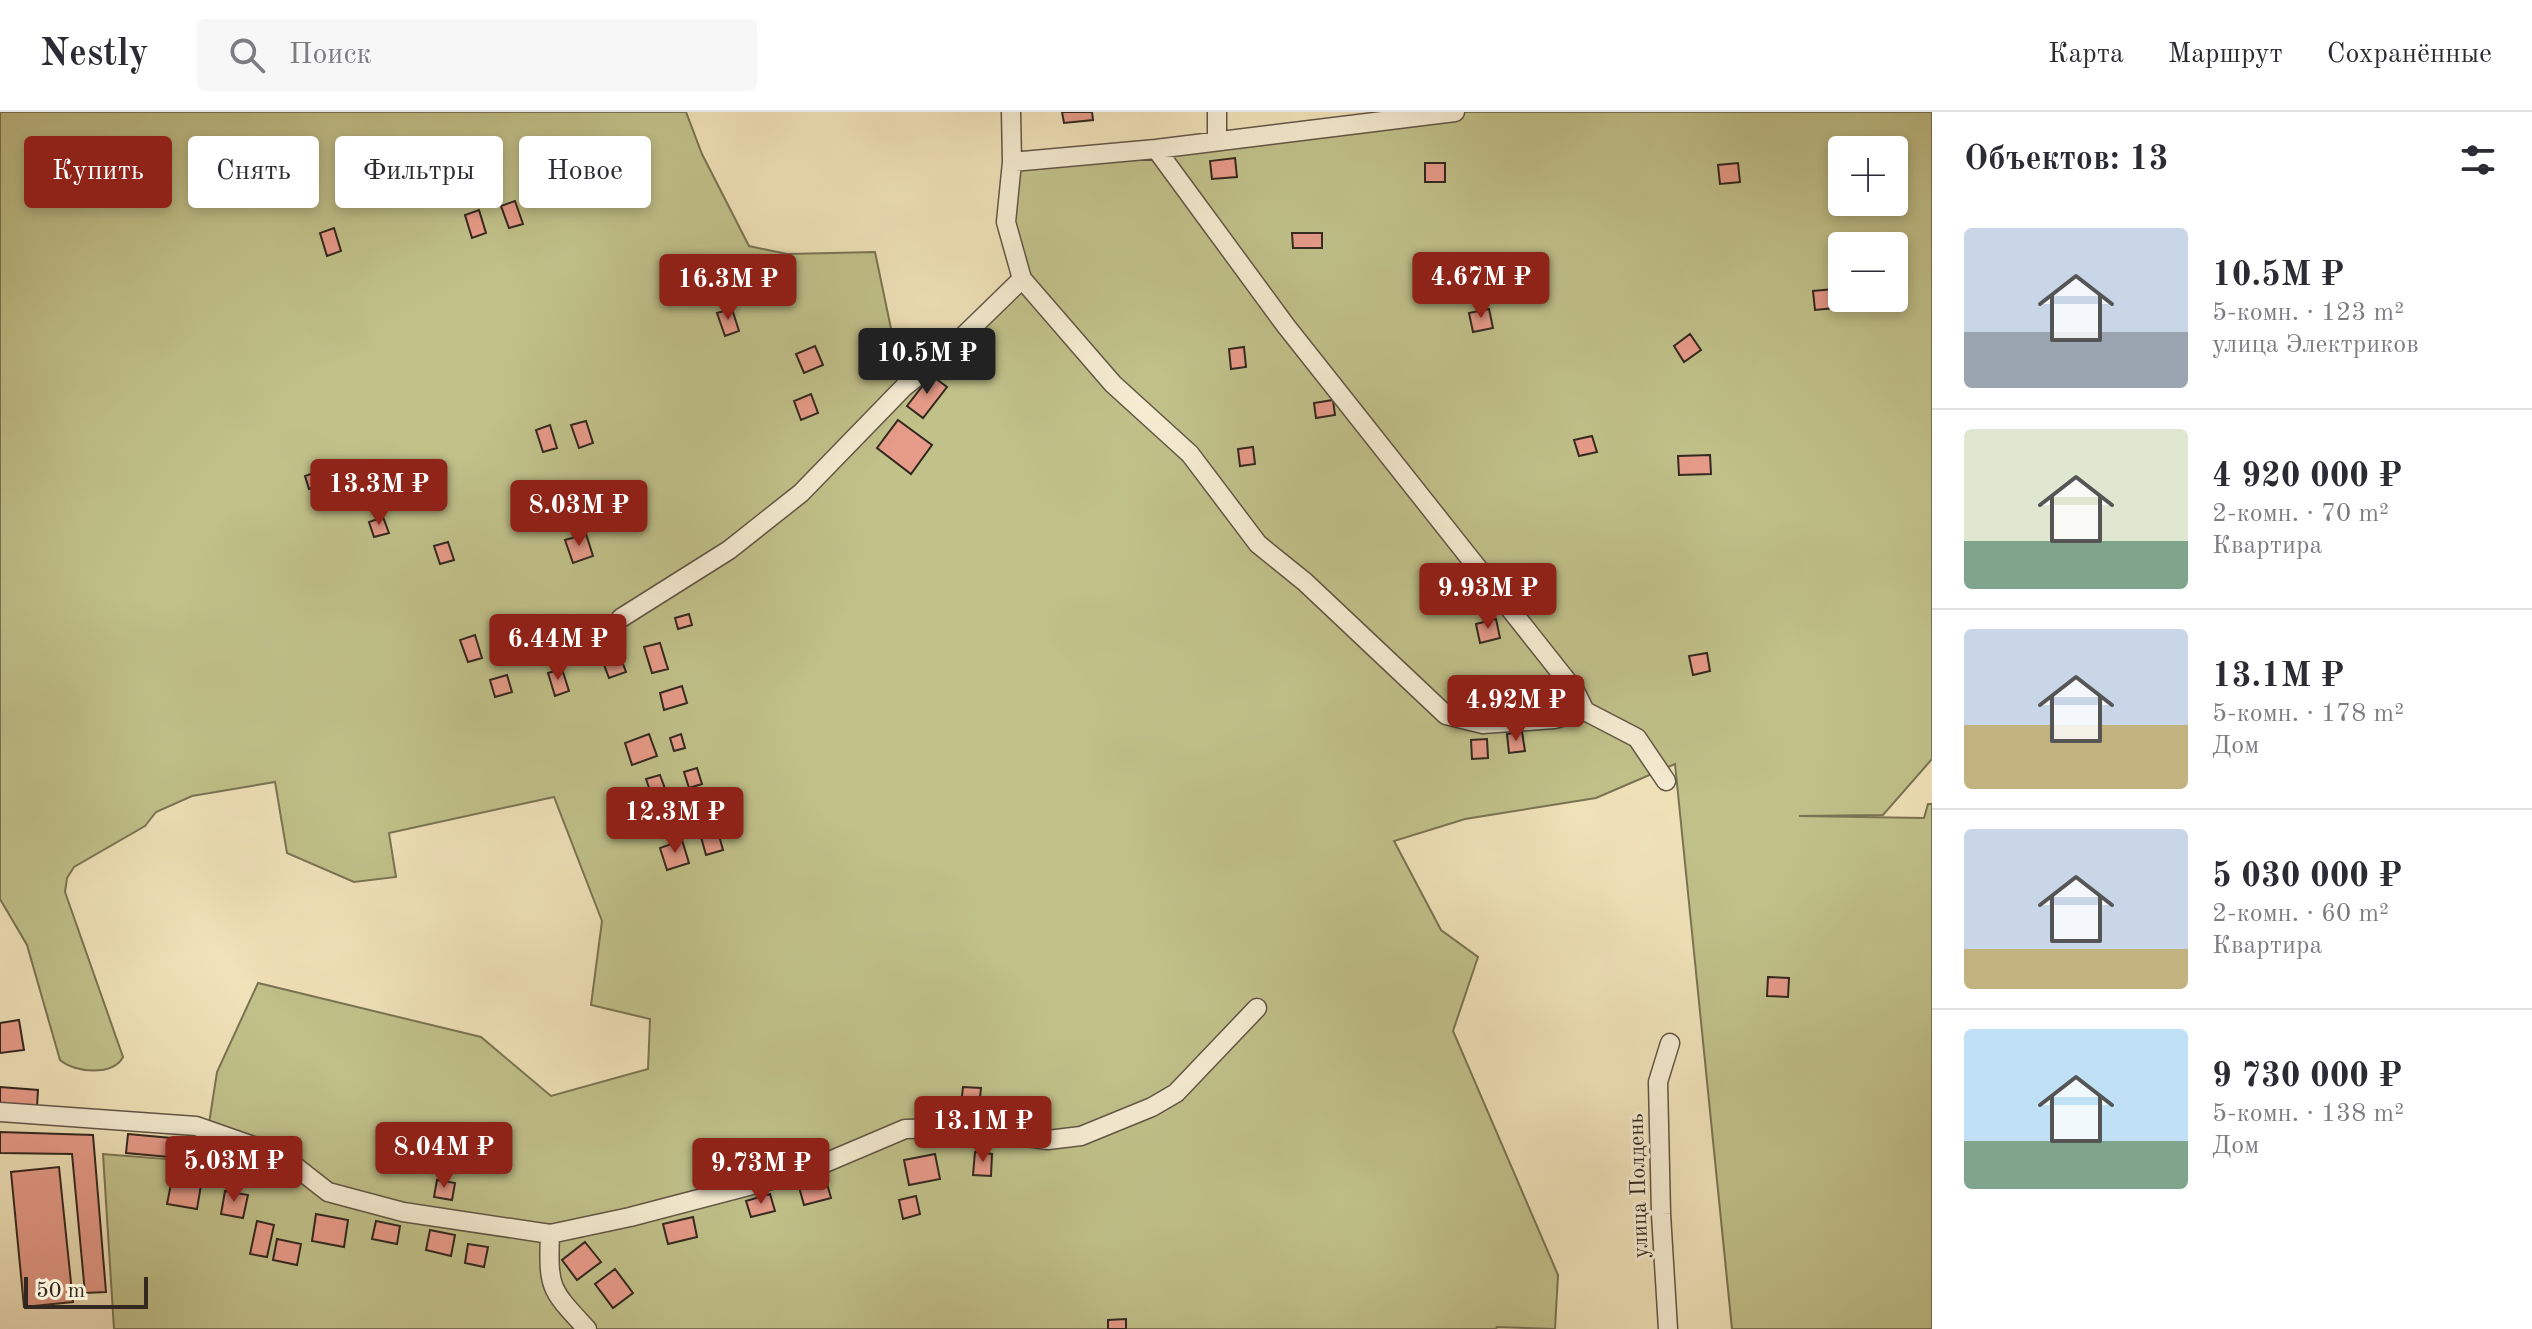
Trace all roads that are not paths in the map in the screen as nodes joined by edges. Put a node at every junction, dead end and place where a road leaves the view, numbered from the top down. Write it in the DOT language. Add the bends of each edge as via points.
graph roads {
  1 [pos="1011,112"];
  2 [pos="1217,112"];
  3 [pos="1455,112"];
  4 [pos="1217,141"];
  5 [pos="1156,149"];
  6 [pos="1012,162"];
  7 [pos="1022,279"];
  8 [pos="621,618"];
  9 [pos="1585,711"];
  10 [pos="1666,781"];
  11 [pos="1257,1008"];
  12 [pos="1670,1043"];
  13 [pos="0,1112"];
  14 [pos="550,1234"];
  15 [pos="587,1329"];
  16 [pos="1668,1329"];
  1 -- 6 [label="street"];
  2 -- 4 [label="street"];
  3 -- 4 [label="street"];
  4 -- 5 [label="street"];
  5 -- 6 [label="street"];
  5 -- 9 [label="street" via="1286,326 1575,691"];
  6 -- 7 [label="street" via="1006,222"];
  7 -- 8 [label="street" via="904,387 801,493 729,550"];
  7 -- 9 [label="street" via="1113,384 1190,454 1258,544 1446,715 1483,724 1554,719"];
  9 -- 10 [label="street" via="1637,738"];
  11 -- 14 [label="street" via="1176,1093 1081,1136 1048,1140 958,1128 905,1129 806,1171"];
  12 -- 16 [label="street, улица Полдень" via="1658,1082"];
  13 -- 14 [label="street" via="196,1126 282,1156 328,1192 403,1212"];
  14 -- 15 [label="street" via="549,1272 556,1294"];
}
